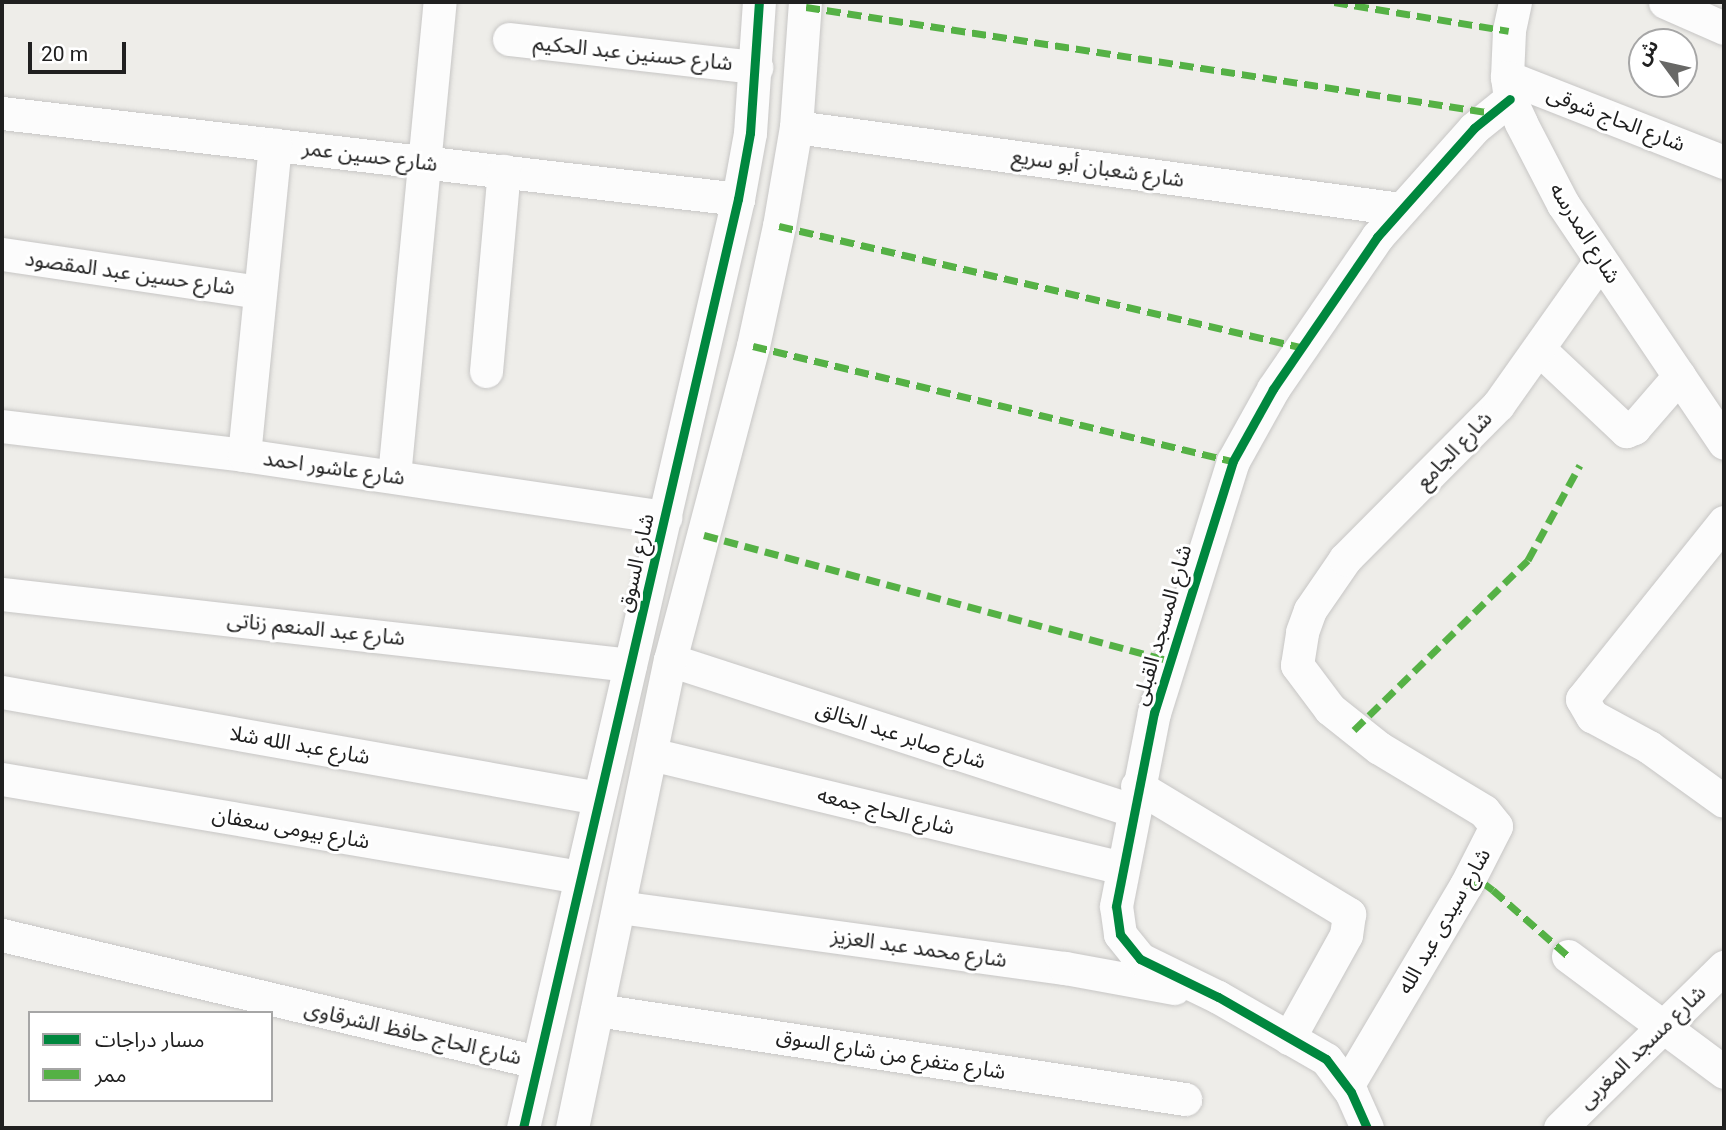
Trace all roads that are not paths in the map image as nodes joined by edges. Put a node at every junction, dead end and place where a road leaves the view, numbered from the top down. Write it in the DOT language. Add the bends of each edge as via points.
graph roads {
  1 [pos="440,2"];
  2 [pos="759,2"];
  3 [pos="805,2"];
  4 [pos="1515,2"];
  5 [pos="1664,2"];
  6 [pos="1724,28"];
  7 [pos="509,39"];
  8 [pos="756,67"];
  9 [pos="1509,88"];
  10 [pos="2,114"];
  11 [pos="796,127"];
  12 [pos="275,145"];
  13 [pos="421,162"];
  14 [pos="1724,162"];
  15 [pos="504,172"];
  16 [pos="738,199"];
  17 [pos="1400,209"];
  18 [pos="2,254"];
  19 [pos="1601,261"];
  20 [pos="258,292"];
  21 [pos="1539,349"];
  22 [pos="486,371"];
  23 [pos="1679,376"];
  24 [pos="2,426"];
  25 [pos="1724,443"];
  26 [pos="244,455"];
  27 [pos="394,476"];
  28 [pos="665,517"];
  29 [pos="1724,522"];
  30 [pos="2,594"];
  31 [pos="1302,632"];
  32 [pos="670,660"];
  33 [pos="630,665"];
  34 [pos="2,692"];
  35 [pos="651,754"];
  36 [pos="2,779"];
  37 [pos="599,797"];
  38 [pos="1134,798"];
  39 [pos="1724,801"];
  40 [pos="1121,868"];
  41 [pos="580,877"];
  42 [pos="619,907"];
  43 [pos="2,935"];
  44 [pos="1568,956"];
  45 [pos="1724,967"];
  46 [pos="1219,997"];
  47 [pos="597,1010"];
  48 [pos="1664,1030"];
  49 [pos="1289,1038"];
  50 [pos="537,1062"];
  51 [pos="1724,1072"];
  52 [pos="1349,1089"];
  53 [pos="1185,1099"];
  54 [pos="523,1128"];
  55 [pos="572,1128"];
  56 [pos="1342,1128"];
  57 [pos="1367,1128"];
  58 [pos="1560,1128"];
  1 -- 13 [label="street"];
  2 -- 8 [label="street, شارع السوق"];
  3 -- 11 [label="street"];
  4 -- 9 [label="street, شارع المدرسه" via="1508,31"];
  5 -- 6 [label="street"];
  7 -- 8 [label="street, شارع حسنين عبد الحكيم"];
  8 -- 16 [label="street, شارع السوق"];
  9 -- 14 [label="street, شارع الحاج شوقى"];
  9 -- 17 [label="street, شارع المسجد القبلى"];
  9 -- 19 [label="street, شارع المدرسه" via="1563,204"];
  10 -- 12 [label="street, شارع حسين عمر"];
  11 -- 17 [label="street, شارع شعبان أبو سريع"];
  11 -- 32 [label="street" via="753,346"];
  12 -- 13 [label="street, شارع حسين عمر"];
  12 -- 20 [label="street"];
  13 -- 15 [label="street, شارع حسين عمر"];
  13 -- 27 [label="street"];
  15 -- 16 [label="street, شارع حسين عمر"];
  15 -- 22 [label="street"];
  16 -- 28 [label="street, شارع السوق"];
  17 -- 38 [label="street, شارع المسجد القبلى" via="1324,310 1233,461 1215,508"];
  18 -- 20 [label="street, شارع حسين عبد المقصود"];
  19 -- 21 [label="street, شارع الجامع"];
  19 -- 23 [label="street, شارع المدرسه"];
  20 -- 26 [label="street"];
  21 -- 23 [label="street" via="1626,431 1634,428"];
  21 -- 31 [label="street, شارع الجامع" via="1475,431 1345,559 1310,610"];
  23 -- 25 [label="street, شارع المدرسه"];
  24 -- 26 [label="street, شارع عاشور احمد"];
  26 -- 27 [label="street, شارع عاشور احمد"];
  27 -- 28 [label="street, شارع عاشور احمد"];
  28 -- 33 [label="street, شارع السوق"];
  29 -- 39 [label="street" via="1582,699 1592,716 1648,747"];
  30 -- 33 [label="street, شارع عبد المنعم زناتى"];
  31 -- 52 [label="street, شارع سيدى عبد الله" via="1297,665 1330,709 1379,748 1484,811 1496,826"];
  32 -- 35 [label="street"];
  32 -- 38 [label="street, شارع صابر عبد الخالق"];
  33 -- 37 [label="street, شارع السوق"];
  34 -- 37 [label="street, شارع عبد الله شلا"];
  35 -- 40 [label="street, شارع الحاج جمعه"];
  35 -- 42 [label="street"];
  36 -- 41 [label="street, شارع بيومى سعفان"];
  37 -- 41 [label="street, شارع السوق"];
  38 -- 40 [label="street, شارع المسجد القبلى"];
  38 -- 49 [label="street, شارع صابر عبد الخالق" via="1349,914 1346,935"];
  40 -- 46 [label="street, شارع المسجد القبلى" via="1116,922 1129,949 1140,959"];
  41 -- 50 [label="street, شارع السوق"];
  42 -- 46 [label="street, شارع محمد عبد العزيز" via="1065,968"];
  42 -- 47 [label="street"];
  43 -- 50 [label="street, شارع الحاج حافظ الشرقاوى"];
  44 -- 48 [label="street"];
  45 -- 48 [label="street, شارع مسجد المغربى"];
  46 -- 49 [label="street, شارع المسجد القبلى"];
  47 -- 53 [label="street, شارع متفرع من شارع السوق"];
  47 -- 55 [label="street"];
  48 -- 51 [label="street"];
  48 -- 58 [label="street, شارع مسجد المغربى" via="1634,1051"];
  49 -- 52 [label="street, شارع المسجد القبلى" via="1326,1059"];
  50 -- 54 [label="street, شارع السوق"];
  52 -- 56 [label="street"];
  52 -- 57 [label="street, شارع المسجد القبلى"];
}
